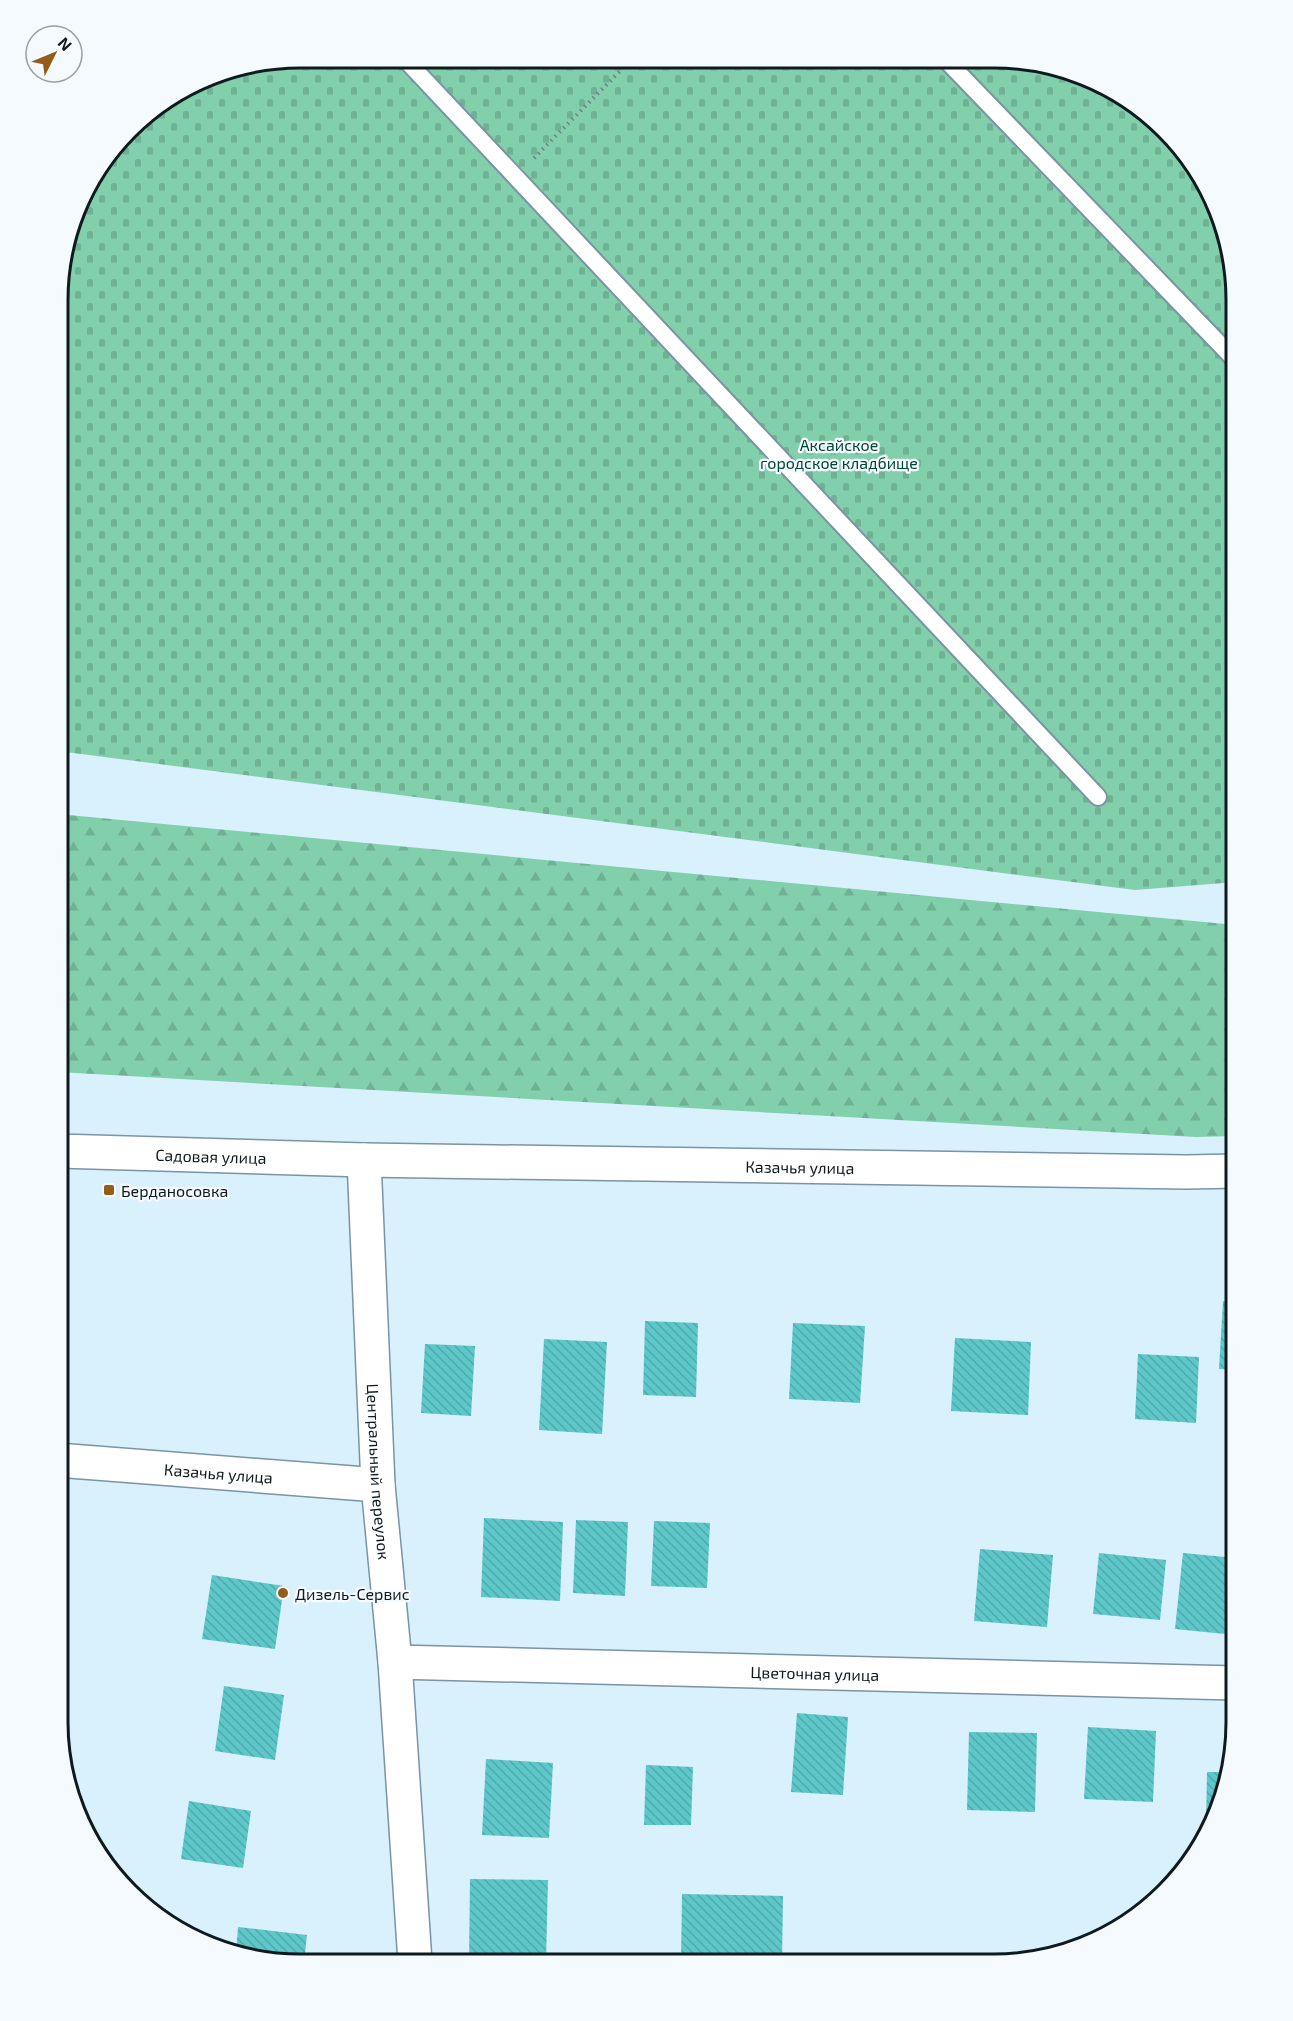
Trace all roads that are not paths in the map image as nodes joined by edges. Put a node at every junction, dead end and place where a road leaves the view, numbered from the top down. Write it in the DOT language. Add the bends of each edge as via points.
graph roads {
  1 [pos="413,67"];
  2 [pos="953,67"];
  3 [pos="1226,351"];
  4 [pos="1098,797"];
  5 [pos="68,1151"];
  6 [pos="364,1160"];
  7 [pos="1226,1171"];
  8 [pos="68,1461"];
  9 [pos="378,1485"];
  10 [pos="395,1662"];
  11 [pos="1226,1683"];
  12 [pos="414,1954"];
  1 -- 4 [label="lane"];
  2 -- 3 [label="lane"];
  5 -- 6 [label="street, Садовая улица"];
  6 -- 7 [label="street, Казачья улица"];
  6 -- 9 [label="street, Центральный переулок"];
  8 -- 9 [label="street, Казачья улица"];
  9 -- 10 [label="street, Центральный переулок"];
  10 -- 11 [label="street, Цветочная улица"];
  10 -- 12 [label="street, Центральный переулок"];
}
